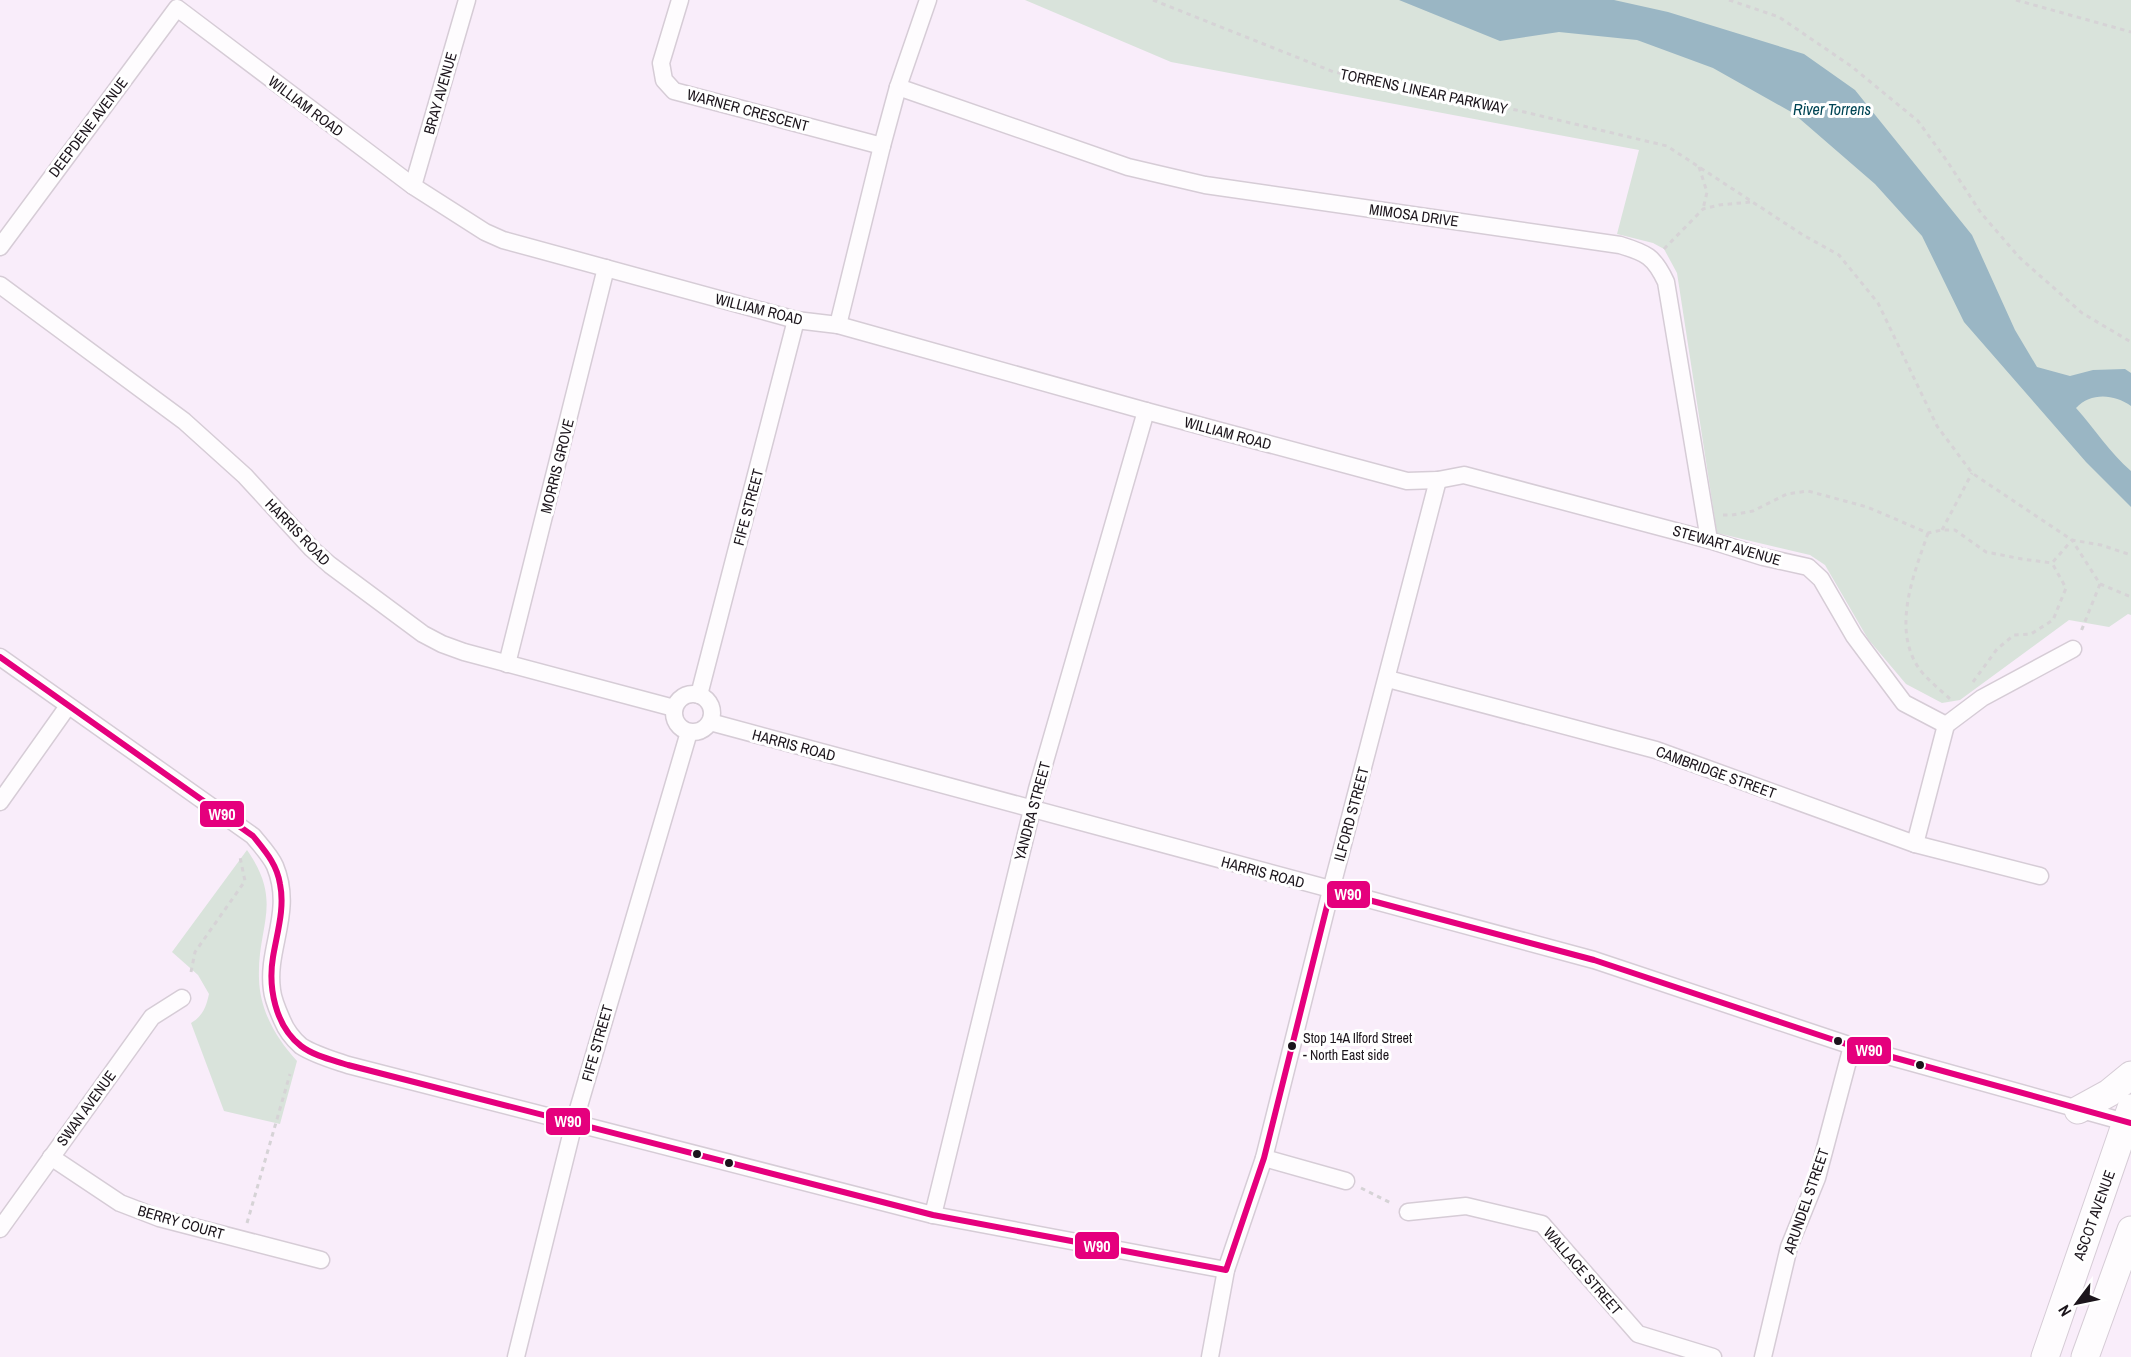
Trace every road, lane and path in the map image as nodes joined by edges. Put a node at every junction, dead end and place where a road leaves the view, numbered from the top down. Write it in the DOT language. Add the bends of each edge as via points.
graph roads {
  1 [pos="467,0"];
  2 [pos="680,0"];
  3 [pos="928,0"];
  4 [pos="1153,0"];
  5 [pos="1729,0"];
  6 [pos="2016,0"];
  7 [pos="177,8"];
  8 [pos="2131,32"];
  9 [pos="898,87"];
  10 [pos="882,146"];
  11 [pos="1699,167"];
  12 [pos="413,186"];
  13 [pos="1753,202"];
  14 [pos="1703,209"];
  15 [pos="0,247"];
  16 [pos="1653,261"];
  17 [pos="606,268"];
  18 [pos="0,285"];
  19 [pos="796,320"];
  20 [pos="838,325"];
  21 [pos="2131,342"];
  22 [pos="1146,411"];
  23 [pos="1972,473"];
  24 [pos="1438,480"];
  25 [pos="1705,514"];
  26 [pos="1942,530"];
  27 [pos="1928,533"];
  28 [pos="1709,540"];
  29 [pos="2072,540"];
  30 [pos="2131,555"];
  31 [pos="2052,562"];
  32 [pos="2100,584"];
  33 [pos="2131,597"];
  34 [pos="2073,649"];
  35 [pos="0,657"];
  36 [pos="507,664"];
  37 [pos="1388,679"];
  38 [pos="1970,686"];
  39 [pos="699,694"];
  40 [pos="68,706"];
  41 [pos="674,708"];
  42 [pos="1963,712"];
  43 [pos="710,722"];
  44 [pos="1946,725"];
  45 [pos="689,732"];
  46 [pos="0,802"];
  47 [pos="1032,810"];
  48 [pos="1915,844"];
  49 [pos="240,857"];
  50 [pos="2040,876"];
  51 [pos="1331,890"];
  52 [pos="191,972"];
  53 [pos="182,998"];
  54 [pos="1852,1046"];
  55 [pos="290,1074"];
  56 [pos="2131,1075"];
  57 [pos="2078,1110"];
  58 [pos="2128,1115"];
  59 [pos="574,1122"];
  60 [pos="51,1157"];
  61 [pos="1264,1158"];
  62 [pos="1346,1180"];
  63 [pos="1408,1212"];
  64 [pos="933,1215"];
  65 [pos="0,1229"];
  66 [pos="2131,1230"];
  67 [pos="242,1239"];
  68 [pos="321,1260"];
  69 [pos="1226,1270"];
  70 [pos="516,1357"];
  71 [pos="1210,1357"];
  72 [pos="1713,1357"];
  73 [pos="1763,1357"];
  74 [pos="2044,1357"];
  75 [pos="2085,1357"];
  1 -- 12 [label="street, BRAY AVENUE"];
  2 -- 10 [label="street, WARNER CRESCENT" via="661,63 664,80 674,91"];
  3 -- 9 [label="street"];
  4 -- 11 [label="path, TORRENS LINEAR PARKWAY" via="1334,72 1667,146"];
  5 -- 21 [label="path" via="1779,17 1851,66 1918,121 1981,213 2019,257 2082,314"];
  6 -- 8 [label="path"];
  7 -- 12 [label="street, WILLIAM ROAD"];
  7 -- 15 [label="street, DEEPDENE AVENUE"];
  9 -- 10 [label="street"];
  9 -- 16 [label="street, MIMOSA DRIVE" via="1128,167 1194,182 1620,245 1644,252"];
  10 -- 20 [label="street"];
  11 -- 13 [label="path, TORRENS LINEAR PARKWAY"];
  11 -- 14 [label="path" via="1707,192"];
  12 -- 17 [label="street, WILLIAM ROAD" via="504,240"];
  13 -- 14 [label="path"];
  13 -- 23 [label="path, TORRENS LINEAR PARKWAY" via="1839,255 1878,303 1937,426"];
  14 -- 16 [label="path"];
  16 -- 25 [label="street" via="1666,282"];
  17 -- 19 [label="street, WILLIAM ROAD"];
  17 -- 36 [label="street, MORRIS GROVE"];
  18 -- 36 [label="street, HARRIS ROAD" via="184,421 245,476 330,566 423,634 442,644"];
  19 -- 20 [label="street, WILLIAM ROAD"];
  19 -- 39 [label="street, FIFE STREET"];
  20 -- 22 [label="street, WILLIAM ROAD"];
  22 -- 24 [label="street, WILLIAM ROAD" via="1407,481"];
  22 -- 47 [label="street, YANDRA STREET"];
  23 -- 26 [label="path"];
  23 -- 29 [label="path, TORRENS LINEAR PARKWAY"];
  24 -- 28 [label="street, STEWART AVENUE" via="1464,476"];
  24 -- 37 [label="street, ILFORD STREET"];
  25 -- 27 [label="path" via="1753,511 1787,494 1809,491 1867,507"];
  25 -- 28 [label="street"];
  26 -- 27 [label="path"];
  26 -- 31 [label="path" via="1955,530 1986,552"];
  27 -- 42 [label="path" via="1910,586 1905,636 1918,668"];
  28 -- 44 [label="street, STEWART AVENUE" via="1808,567 1821,579 1854,636 1904,703"];
  29 -- 30 [label="path, TORRENS LINEAR PARKWAY"];
  29 -- 31 [label="path"];
  29 -- 32 [label="path"];
  31 -- 38 [label="path" via="2066,588 2053,620 2031,634 2014,635 1997,649"];
  32 -- 33 [label="path"];
  32 -- 34 [label="path"];
  34 -- 42 [label="street"];
  35 -- 40 [label="street"];
  36 -- 41 [label="street, HARRIS ROAD"];
  37 -- 48 [label="street, CAMBRIDGE STREET" via="1656,750"];
  37 -- 51 [label="street, ILFORD STREET"];
  39 -- 41 [label="street" via="680,698"];
  39 -- 43 [label="street" via="711,708"];
  40 -- 46 [label="street"];
  40 -- 59 [label="street" via="253,836 266,850 275,866 282,901 272,989 287,1030 301,1045 348,1065"];
  41 -- 45 [label="street" via="674,718"];
  42 -- 44 [label="street"];
  43 -- 45 [label="street"];
  43 -- 47 [label="street, HARRIS ROAD"];
  44 -- 48 [label="street"];
  45 -- 59 [label="street, FIFE STREET"];
  47 -- 51 [label="street, HARRIS ROAD"];
  47 -- 64 [label="street, YANDRA STREET"];
  48 -- 50 [label="street, CAMBRIDGE STREET"];
  49 -- 52 [label="path" via="245,881 195,952"];
  51 -- 54 [label="street, HARRIS ROAD" via="1594,960"];
  51 -- 61 [label="street, ILFORD STREET"];
  53 -- 60 [label="street, SWAN AVENUE" via="152,1017"];
  54 -- 57 [label="street, HARRIS ROAD"];
  54 -- 73 [label="street, ARUNDEL STREET" via="1818,1178 1789,1247"];
  55 -- 67 [label="path"];
  56 -- 57 [label="highway" via="2109,1094"];
  57 -- 58 [label="street, HARRIS ROAD"];
  58 -- 74 [label="highway, ASCOT AVENUE"];
  59 -- 64 [label="street"];
  59 -- 70 [label="street, FIFE STREET"];
  60 -- 65 [label="street, SWAN AVENUE"];
  60 -- 67 [label="street, BERRY COURT" via="120,1203 159,1218"];
  61 -- 62 [label="street"];
  61 -- 69 [label="street, ILFORD STREET"];
  62 -- 63 [label="path"];
  63 -- 72 [label="street, WALLACE STREET" via="1466,1206 1542,1224 1638,1334"];
  64 -- 69 [label="street"];
  66 -- 75 [label="highway"];
  67 -- 68 [label="street, BERRY COURT"];
  69 -- 71 [label="street, ILFORD STREET"];
}
